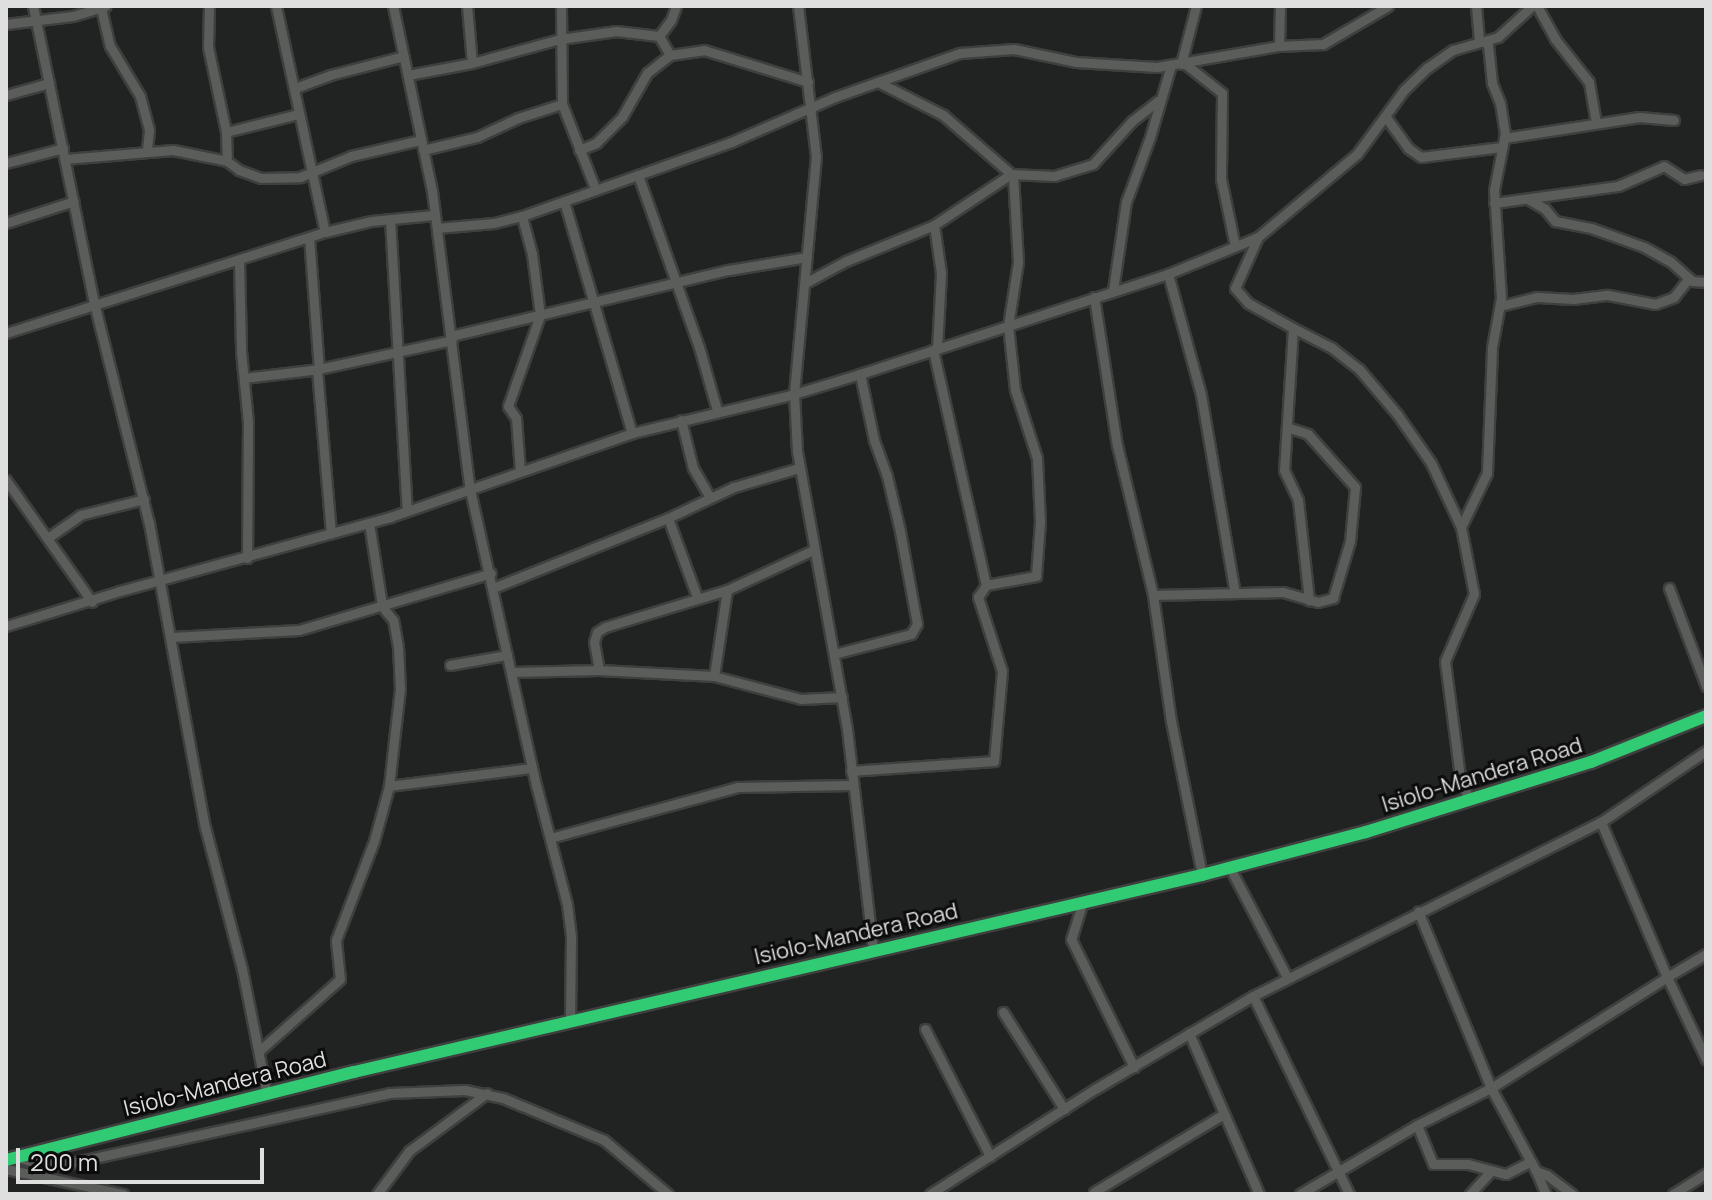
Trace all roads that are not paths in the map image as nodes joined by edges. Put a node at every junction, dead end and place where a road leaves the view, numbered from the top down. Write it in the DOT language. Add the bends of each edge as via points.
graph roads {
  1 [pos="33,6"];
  2 [pos="209,6"];
  3 [pos="276,6"];
  4 [pos="393,6"];
  5 [pos="467,6"];
  6 [pos="561,6"];
  7 [pos="676,6"];
  8 [pos="798,6"];
  9 [pos="1196,6"];
  10 [pos="1280,6"];
  11 [pos="1388,6"];
  12 [pos="1476,6"];
  13 [pos="1534,6"];
  14 [pos="104,7"];
  15 [pos="35,21"];
  16 [pos="6,24"];
  17 [pos="659,36"];
  18 [pos="560,39"];
  19 [pos="1481,41"];
  20 [pos="1279,46"];
  21 [pos="670,55"];
  22 [pos="404,56"];
  23 [pos="472,63"];
  24 [pos="1179,64"];
  25 [pos="408,75"];
  26 [pos="808,82"];
  27 [pos="49,83"];
  28 [pos="880,83"];
  29 [pos="295,88"];
  30 [pos="6,95"];
  31 [pos="1158,101"];
  32 [pos="562,104"];
  33 [pos="812,106"];
  34 [pos="299,114"];
  35 [pos="1385,116"];
  36 [pos="1674,120"];
  37 [pos="1596,123"];
  38 [pos="226,132"];
  39 [pos="1503,142"];
  40 [pos="422,145"];
  41 [pos="63,148"];
  42 [pos="147,150"];
  43 [pos="579,150"];
  44 [pos="65,159"];
  45 [pos="227,161"];
  46 [pos="6,163"];
  47 [pos="313,174"];
  48 [pos="638,175"];
  49 [pos="1012,175"];
  50 [pos="1701,175"];
  51 [pos="595,188"];
  52 [pos="1528,199"];
  53 [pos="74,201"];
  54 [pos="564,201"];
  55 [pos="1494,203"];
  56 [pos="434,215"];
  57 [pos="522,216"];
  58 [pos="390,219"];
  59 [pos="6,223"];
  60 [pos="934,225"];
  61 [pos="437,228"];
  62 [pos="325,232"];
  63 [pos="309,237"];
  64 [pos="1258,237"];
  65 [pos="1235,246"];
  66 [pos="807,257"];
  67 [pos="239,260"];
  68 [pos="1168,274"];
  69 [pos="1689,278"];
  70 [pos="677,282"];
  71 [pos="807,282"];
  72 [pos="1706,282"];
  73 [pos="1113,290"];
  74 [pos="1094,297"];
  75 [pos="595,302"];
  76 [pos="94,303"];
  77 [pos="1500,306"];
  78 [pos="540,315"];
  79 [pos="1008,326"];
  80 [pos="1293,328"];
  81 [pos="6,333"];
  82 [pos="451,338"];
  83 [pos="935,350"];
  84 [pos="396,354"];
  85 [pos="318,370"];
  86 [pos="860,374"];
  87 [pos="244,378"];
  88 [pos="794,394"];
  89 [pos="717,410"];
  90 [pos="681,420"];
  91 [pos="1289,428"];
  92 [pos="632,433"];
  93 [pos="799,468"];
  94 [pos="520,471"];
  95 [pos="6,480"];
  96 [pos="470,490"];
  97 [pos="710,498"];
  98 [pos="144,499"];
  99 [pos="407,510"];
  100 [pos="668,518"];
  101 [pos="369,523"];
  102 [pos="1461,527"];
  103 [pos="331,533"];
  104 [pos="49,537"];
  105 [pos="813,550"];
  106 [pos="247,558"];
  107 [pos="491,573"];
  108 [pos="161,582"];
  109 [pos="986,585"];
  110 [pos="493,588"];
  111 [pos="1669,588"];
  112 [pos="727,590"];
  113 [pos="1235,593"];
  114 [pos="1153,595"];
  115 [pos="697,597"];
  116 [pos="1309,600"];
  117 [pos="92,602"];
  118 [pos="382,605"];
  119 [pos="6,626"];
  120 [pos="172,637"];
  121 [pos="834,654"];
  122 [pos="507,655"];
  123 [pos="450,665"];
  124 [pos="599,670"];
  125 [pos="512,672"];
  126 [pos="714,676"];
  127 [pos="1706,686"];
  128 [pos="842,697"];
  129 [pos="1706,716"];
  130 [pos="1706,751"];
  131 [pos="532,768"];
  132 [pos="851,771"];
  133 [pos="852,785"];
  134 [pos="389,786"];
  135 [pos="1469,800"];
  136 [pos="1601,822"];
  137 [pos="550,838"];
  138 [pos="1230,868"];
  139 [pos="1202,875"];
  140 [pos="1082,904"];
  141 [pos="1418,911"];
  142 [pos="873,950"];
  143 [pos="1706,954"];
  144 [pos="1287,977"];
  145 [pos="1667,977"];
  146 [pos="1253,996"];
  147 [pos="1003,1012"];
  148 [pos="570,1022"];
  149 [pos="925,1029"];
  150 [pos="1189,1033"];
  151 [pos="259,1051"];
  152 [pos="1706,1059"];
  153 [pos="1134,1067"];
  154 [pos="1491,1088"];
  155 [pos="487,1093"];
  156 [pos="267,1095"];
  157 [pos="1064,1109"];
  158 [pos="1224,1114"];
  159 [pos="1417,1125"];
  160 [pos="990,1156"];
  161 [pos="12,1158"];
  162 [pos="1533,1167"];
  163 [pos="6,1169"];
  164 [pos="1491,1171"];
  165 [pos="1706,1173"];
  166 [pos="1340,1174"];
  167 [pos="1094,1192"];
  168 [pos="123,1194"];
  169 [pos="377,1194"];
  170 [pos="668,1194"];
  171 [pos="930,1194"];
  172 [pos="1259,1194"];
  173 [pos="1300,1194"];
  174 [pos="1349,1194"];
  175 [pos="1470,1194"];
  176 [pos="1546,1194"];
  177 [pos="1572,1194"];
  178 [pos="1673,1194"];
  1 -- 15 [label="street"];
  2 -- 38 [label="street" via="208,47"];
  3 -- 29 [label="street"];
  4 -- 22 [label="street"];
  5 -- 23 [label="street"];
  6 -- 18 [label="street"];
  7 -- 17 [label="street"];
  8 -- 26 [label="street"];
  9 -- 24 [label="street"];
  10 -- 20 [label="street"];
  11 -- 20 [label="street" via="1323,44"];
  12 -- 19 [label="street"];
  13 -- 19 [label="street" via="1506,31"];
  13 -- 37 [label="street" via="1589,82"];
  14 -- 15 [label="street"];
  14 -- 42 [label="street" via="110,46 140,96 149,130"];
  15 -- 16 [label="street"];
  15 -- 27 [label="street"];
  17 -- 18 [label="street" via="624,30"];
  17 -- 21 [label="street"];
  18 -- 23 [label="street"];
  18 -- 32 [label="street"];
  19 -- 35 [label="street" via="1453,50 1427,68"];
  19 -- 39 [label="street" via="1488,45"];
  20 -- 24 [label="street"];
  21 -- 26 [label="street" via="704,50"];
  21 -- 43 [label="street" via="647,73 627,112 596,143"];
  22 -- 25 [label="street"];
  22 -- 29 [label="street"];
  23 -- 25 [label="street"];
  24 -- 28 [label="street" via="1116,67 994,49 960,53"];
  24 -- 31 [label="street"];
  24 -- 65 [label="street" via="1222,93 1221,179"];
  25 -- 40 [label="street"];
  26 -- 33 [label="street"];
  27 -- 30 [label="street"];
  27 -- 41 [label="street"];
  28 -- 33 [label="street"];
  28 -- 49 [label="street" via="943,115"];
  29 -- 34 [label="street"];
  31 -- 49 [label="street" via="1093,164 1054,176"];
  31 -- 73 [label="street" via="1126,202"];
  32 -- 40 [label="street" via="477,137"];
  32 -- 43 [label="street"];
  33 -- 48 [label="street"];
  33 -- 66 [label="street" via="816,156"];
  34 -- 38 [label="street"];
  34 -- 47 [label="street"];
  35 -- 39 [label="street" via="1421,157"];
  35 -- 64 [label="street" via="1357,154"];
  36 -- 37 [label="street" via="1639,117"];
  37 -- 39 [label="street"];
  38 -- 45 [label="street"];
  39 -- 55 [label="street"];
  40 -- 47 [label="street" via="351,156"];
  40 -- 56 [label="street"];
  41 -- 44 [label="street"];
  41 -- 46 [label="street"];
  42 -- 44 [label="street"];
  42 -- 45 [label="street" via="184,151"];
  43 -- 51 [label="street"];
  44 -- 53 [label="street"];
  45 -- 47 [label="street" via="261,178"];
  47 -- 62 [label="street"];
  48 -- 51 [label="street"];
  48 -- 70 [label="street"];
  49 -- 60 [label="street"];
  49 -- 79 [label="street" via="1018,262"];
  50 -- 52 [label="street" via="1684,179 1664,166 1618,186"];
  51 -- 54 [label="street"];
  52 -- 55 [label="street"];
  52 -- 69 [label="street" via="1555,221 1644,247"];
  53 -- 59 [label="street"];
  53 -- 76 [label="street"];
  54 -- 57 [label="street"];
  54 -- 75 [label="street"];
  55 -- 77 [label="street"];
  56 -- 58 [label="street"];
  56 -- 61 [label="street"];
  57 -- 61 [label="street"];
  57 -- 78 [label="street"];
  58 -- 62 [label="street"];
  58 -- 84 [label="street"];
  60 -- 71 [label="street"];
  60 -- 83 [label="street" via="941,273"];
  61 -- 82 [label="street"];
  62 -- 63 [label="street"];
  63 -- 67 [label="street"];
  63 -- 85 [label="street"];
  64 -- 65 [label="street"];
  64 -- 80 [label="street" via="1235,288 1248,303"];
  65 -- 68 [label="street"];
  66 -- 70 [label="street"];
  66 -- 71 [label="street"];
  67 -- 76 [label="street"];
  67 -- 87 [label="street"];
  68 -- 73 [label="street"];
  68 -- 113 [label="street" via="1198,382"];
  69 -- 72 [label="street"];
  69 -- 77 [label="street" via="1674,297 1659,303 1608,295 1537,297"];
  70 -- 75 [label="street"];
  70 -- 89 [label="street"];
  71 -- 88 [label="street"];
  73 -- 74 [label="street"];
  74 -- 79 [label="street"];
  74 -- 114 [label="street" via="1117,445"];
  75 -- 78 [label="street"];
  75 -- 92 [label="street"];
  76 -- 81 [label="street"];
  76 -- 98 [label="street"];
  77 -- 102 [label="street" via="1492,347 1487,473"];
  78 -- 82 [label="street"];
  78 -- 94 [label="street" via="508,406 516,418"];
  79 -- 83 [label="street"];
  79 -- 109 [label="street" via="1015,390 1038,465 1037,572 1033,578"];
  80 -- 91 [label="street"];
  80 -- 102 [label="street" via="1359,369 1397,414 1431,463"];
  82 -- 84 [label="street"];
  82 -- 96 [label="street"];
  83 -- 86 [label="street"];
  83 -- 109 [label="street"];
  84 -- 85 [label="street"];
  84 -- 99 [label="street"];
  85 -- 87 [label="street"];
  85 -- 103 [label="street"];
  86 -- 88 [label="street"];
  86 -- 121 [label="street" via="900,531 917,624 911,634"];
  87 -- 106 [label="street"];
  88 -- 89 [label="street"];
  88 -- 93 [label="street"];
  89 -- 90 [label="street"];
  90 -- 92 [label="street"];
  90 -- 97 [label="street" via="693,468"];
  91 -- 116 [label="street" via="1284,470 1298,500"];
  91 -- 116 [label="street" via="1308,434 1355,487 1350,541 1336,594 1325,601"];
  92 -- 94 [label="street"];
  93 -- 97 [label="street"];
  93 -- 105 [label="street"];
  94 -- 96 [label="street"];
  95 -- 104 [label="street"];
  96 -- 99 [label="street"];
  96 -- 107 [label="street"];
  97 -- 100 [label="street"];
  98 -- 104 [label="street" via="80,515"];
  98 -- 108 [label="street"];
  99 -- 101 [label="street"];
  100 -- 110 [label="street"];
  100 -- 115 [label="street"];
  101 -- 103 [label="street"];
  101 -- 118 [label="street"];
  102 -- 135 [label="street" via="1474,594 1445,661 1460,777"];
  103 -- 106 [label="street"];
  104 -- 117 [label="street"];
  105 -- 112 [label="street"];
  105 -- 121 [label="street"];
  106 -- 108 [label="street"];
  107 -- 110 [label="street"];
  107 -- 118 [label="street"];
  108 -- 117 [label="street"];
  108 -- 120 [label="street"];
  109 -- 132 [label="street" via="978,597 999,658 1003,689 994,761"];
  110 -- 122 [label="street"];
  111 -- 127 [label="street"];
  112 -- 115 [label="street"];
  112 -- 126 [label="street"];
  113 -- 114 [label="street"];
  113 -- 116 [label="street" via="1283,592"];
  114 -- 139 [label="street"];
  115 -- 124 [label="street" via="600,630 594,642"];
  117 -- 119 [label="street"];
  118 -- 120 [label="street" via="299,630"];
  118 -- 134 [label="street" via="393,620 399,656"];
  120 -- 151 [label="street" via="205,827"];
  121 -- 128 [label="street"];
  122 -- 123 [label="street"];
  122 -- 125 [label="street"];
  124 -- 125 [label="street"];
  124 -- 126 [label="street"];
  125 -- 131 [label="street"];
  126 -- 128 [label="street" via="801,699"];
  128 -- 132 [label="street"];
  129 -- 135 [label="highway, Isiolo-Mandera Road" via="1591,762"];
  130 -- 136 [label="street"];
  131 -- 134 [label="street"];
  131 -- 137 [label="street"];
  132 -- 133 [label="street"];
  133 -- 137 [label="street" via="738,787"];
  133 -- 142 [label="street"];
  134 -- 151 [label="street" via="336,940 340,979"];
  135 -- 138 [label="highway, Isiolo-Mandera Road"];
  136 -- 141 [label="street"];
  136 -- 145 [label="street"];
  137 -- 148 [label="street" via="570,921"];
  138 -- 139 [label="highway, Isiolo-Mandera Road"];
  138 -- 144 [label="street"];
  139 -- 140 [label="highway, Isiolo-Mandera Road"];
  140 -- 142 [label="highway, Isiolo-Mandera Road"];
  140 -- 153 [label="street" via="1071,939"];
  141 -- 144 [label="street"];
  141 -- 154 [label="street"];
  142 -- 148 [label="highway, Isiolo-Mandera Road"];
  143 -- 145 [label="street"];
  144 -- 146 [label="street"];
  145 -- 152 [label="street"];
  145 -- 154 [label="street"];
  146 -- 150 [label="street"];
  146 -- 166 [label="street"];
  147 -- 157 [label="street"];
  148 -- 156 [label="highway, Isiolo-Mandera Road"];
  149 -- 160 [label="street"];
  150 -- 153 [label="street"];
  150 -- 158 [label="street"];
  151 -- 156 [label="street"];
  153 -- 157 [label="street"];
  154 -- 159 [label="street"];
  154 -- 162 [label="street"];
  155 -- 161 [label="street" via="389,1093 62,1165"];
  155 -- 169 [label="street" via="409,1151"];
  155 -- 170 [label="street" via="604,1140"];
  156 -- 161 [label="highway, Isiolo-Mandera Road"];
  157 -- 160 [label="street"];
  158 -- 167 [label="street"];
  158 -- 172 [label="street"];
  159 -- 164 [label="street" via="1433,1164 1468,1164"];
  159 -- 166 [label="street"];
  160 -- 171 [label="street"];
  162 -- 164 [label="street" via="1506,1174"];
  162 -- 176 [label="street"];
  162 -- 177 [label="street"];
  163 -- 168 [label="street"];
  164 -- 175 [label="street"];
  165 -- 178 [label="street"];
  166 -- 173 [label="street"];
  166 -- 174 [label="street"];
}
